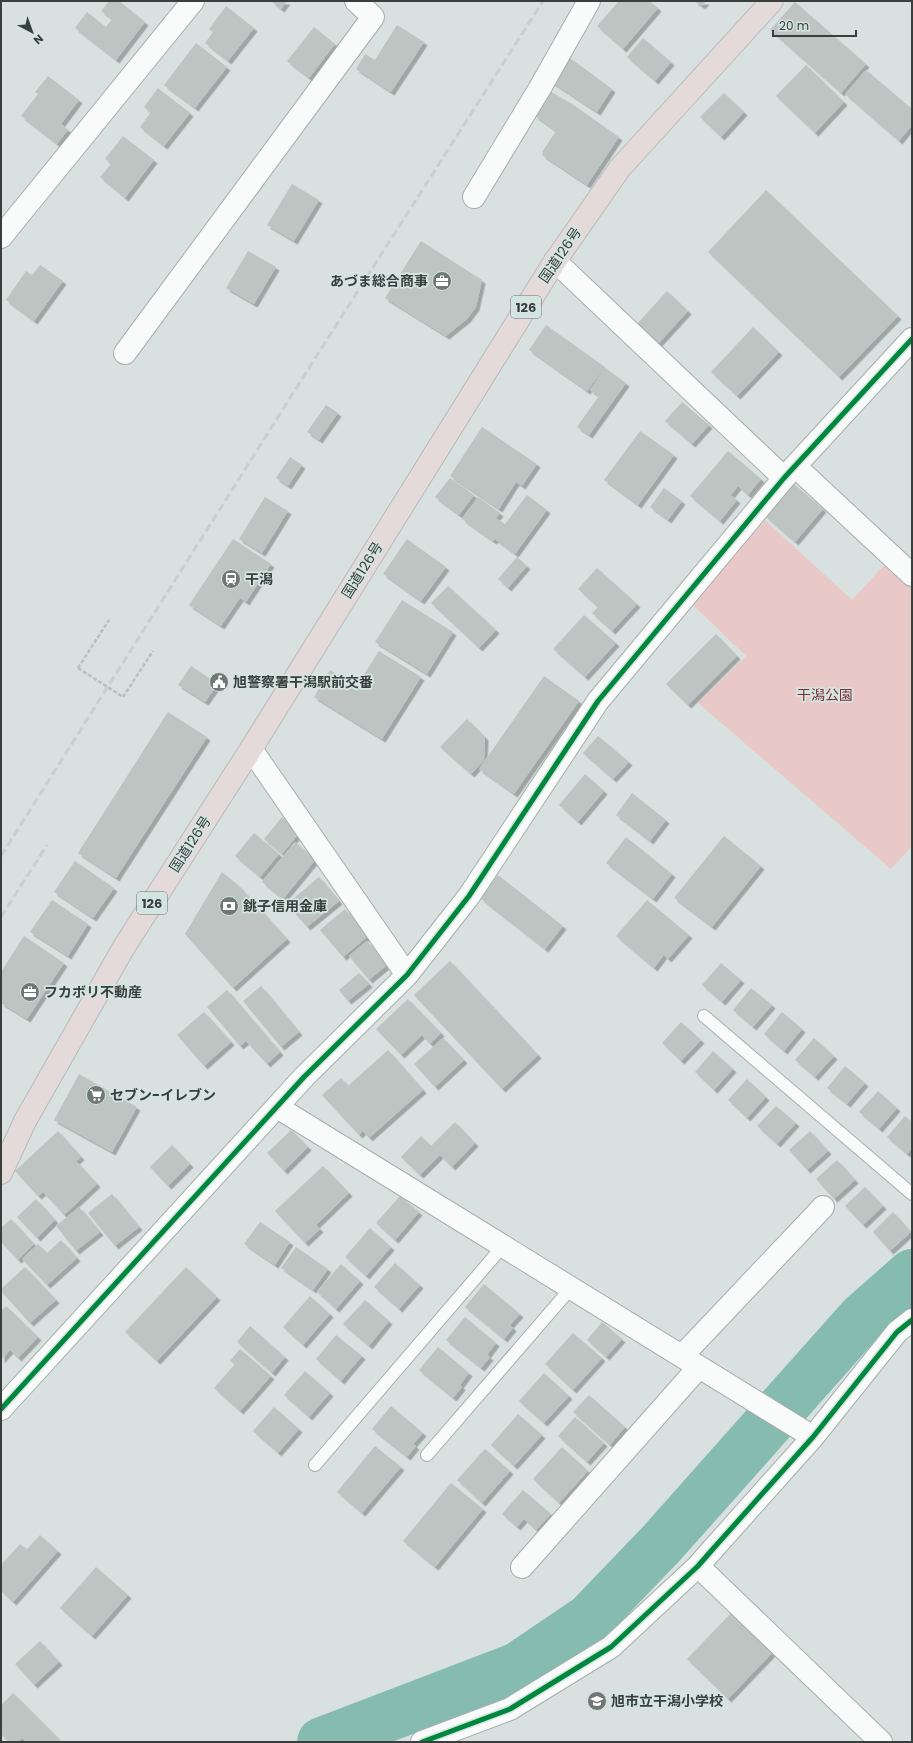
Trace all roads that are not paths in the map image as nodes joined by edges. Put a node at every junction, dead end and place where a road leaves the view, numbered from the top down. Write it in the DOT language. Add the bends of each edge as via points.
graph roads {
  1 [pos="193,1"];
  2 [pos="356,1"];
  3 [pos="589,1"];
  4 [pos="772,1"];
  5 [pos="474,197"];
  6 [pos="1,238"];
  7 [pos="555,261"];
  8 [pos="912,339"];
  9 [pos="125,353"];
  10 [pos="789,472"];
  11 [pos="912,575"];
  12 [pos="251,749"];
  13 [pos="407,975"];
  14 [pos="704,1016"];
  15 [pos="277,1107"];
  16 [pos="1,1173"];
  17 [pos="912,1194"];
  18 [pos="823,1207"];
  19 [pos="503,1246"];
  20 [pos="572,1287"];
  21 [pos="912,1320"];
  22 [pos="691,1362"];
  23 [pos="1,1409"];
  24 [pos="814,1437"];
  25 [pos="427,1455"];
  26 [pos="315,1465"];
  27 [pos="698,1566"];
  28 [pos="522,1567"];
  29 [pos="422,1742"];
  30 [pos="880,1742"];
  1 -- 6 [label="street"];
  2 -- 9 [label="street" via="373,17"];
  3 -- 5 [label="street"];
  4 -- 7 [label="highway, 国道126号 / 126" via="620,168"];
  7 -- 10 [label="street"];
  7 -- 12 [label="highway, 国道126号 / 126"];
  8 -- 10 [label="street"];
  10 -- 11 [label="street"];
  10 -- 13 [label="street" via="598,701 469,896"];
  12 -- 13 [label="street"];
  12 -- 16 [label="highway, 国道126号 / 126" via="124,947 25,1121"];
  13 -- 15 [label="street"];
  14 -- 17 [label="lane"];
  15 -- 19 [label="street"];
  15 -- 23 [label="street"];
  18 -- 22 [label="street"];
  19 -- 20 [label="street"];
  19 -- 26 [label="lane"];
  20 -- 22 [label="street"];
  20 -- 25 [label="lane"];
  21 -- 24 [label="street" via="897,1332"];
  22 -- 24 [label="street"];
  22 -- 28 [label="street"];
  24 -- 27 [label="street"];
  27 -- 29 [label="street" via="611,1647 510,1709"];
  27 -- 30 [label="street"];
}
